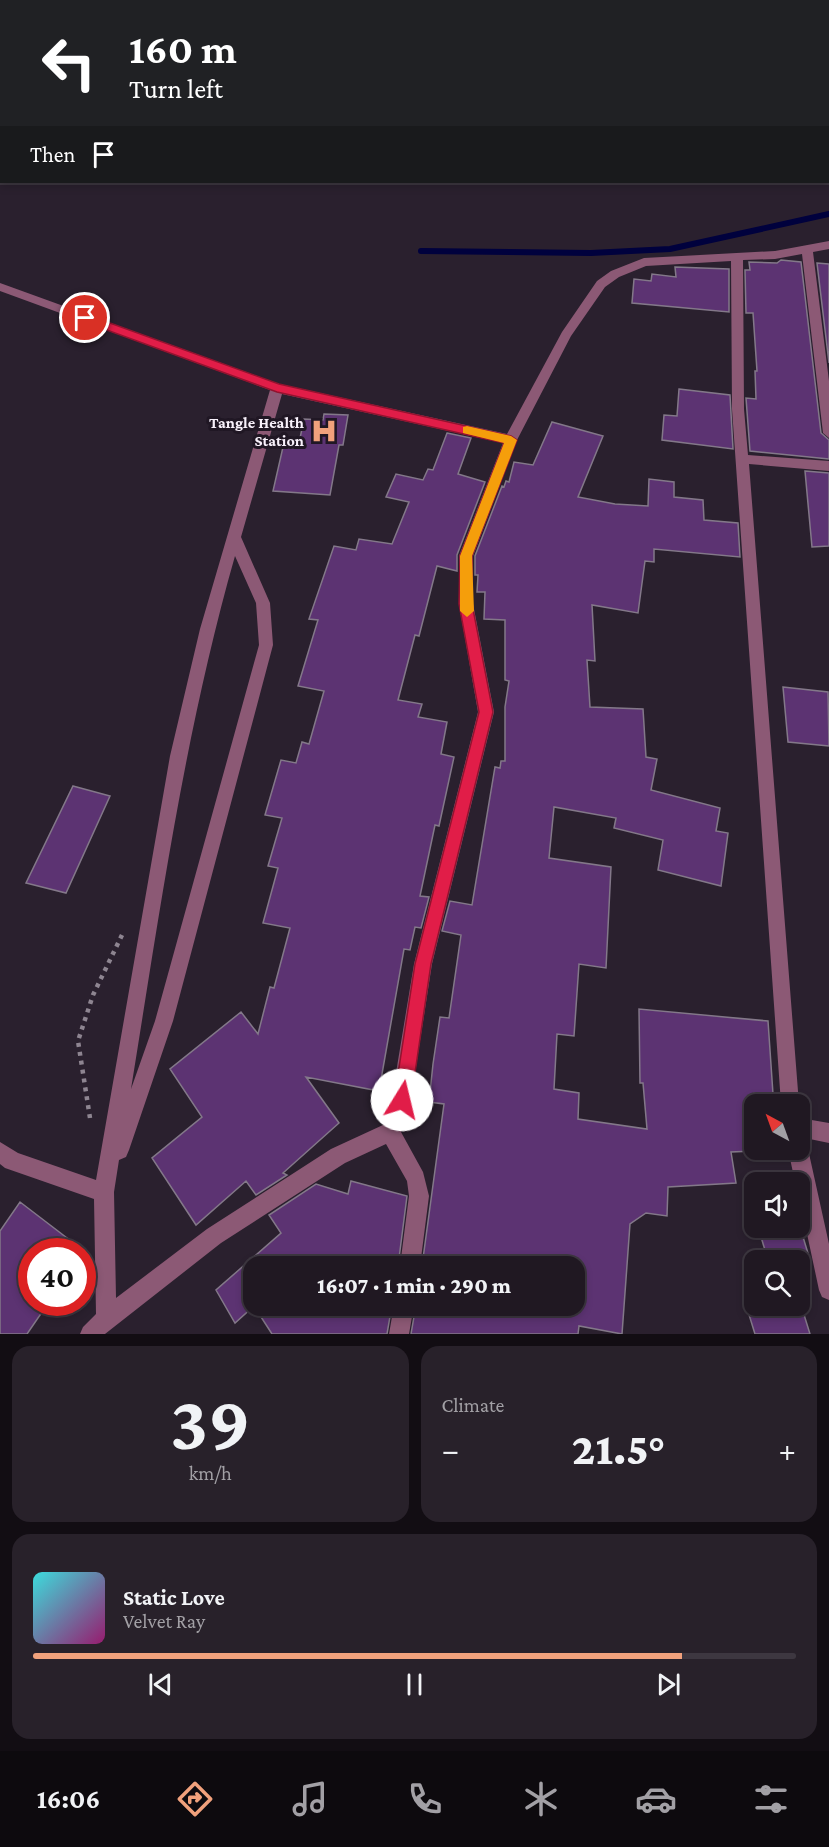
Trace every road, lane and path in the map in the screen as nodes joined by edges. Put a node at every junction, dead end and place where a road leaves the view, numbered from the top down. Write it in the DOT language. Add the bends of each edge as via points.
graph roads {
  1 [pos="829,245"];
  2 [pos="807,250"];
  3 [pos="736,257"];
  4 [pos="0,287"];
  5 [pos="277,388"];
  6 [pos="829,433"];
  7 [pos="511,440"];
  8 [pos="742,459"];
  9 [pos="829,466"];
  10 [pos="233,536"];
  11 [pos="124,931"];
  12 [pos="789,1094"];
  13 [pos="91,1122"];
  14 [pos="810,1130"];
  15 [pos="390,1132"];
  16 [pos="829,1133"];
  17 [pos="0,1152"];
  18 [pos="800,1160"];
  19 [pos="104,1192"];
  20 [pos="411,1256"];
  21 [pos="829,1290"];
  22 [pos="402,1316"];
  23 [pos="106,1318"];
  24 [pos="90,1334"];
  25 [pos="399,1334"];
  1 -- 2 [label="street"];
  2 -- 3 [label="street"];
  2 -- 6 [label="street"];
  3 -- 7 [label="street" via="644,262 601,284 566,335"];
  3 -- 8 [label="street"];
  4 -- 5 [label="street"];
  5 -- 7 [label="street"];
  5 -- 10 [label="street"];
  7 -- 15 [label="street" via="466,556 466,604 486,712 423,964 402,1100"];
  8 -- 9 [label="street"];
  8 -- 12 [label="street"];
  10 -- 19 [label="street" via="178,756"];
  10 -- 19 [label="street" via="263,603 266,645 164,1021"];
  11 -- 13 [label="path" via="93,995 78,1041"];
  14 -- 16 [label="street"];
  15 -- 20 [label="street" via="416,1179 419,1196"];
  15 -- 23 [label="street" via="338,1156 214,1236"];
  17 -- 19 [label="street" via="12,1161"];
  18 -- 21 [label="street"];
  19 -- 23 [label="street"];
  22 -- 25 [label="street"];
  23 -- 24 [label="street"];
}
